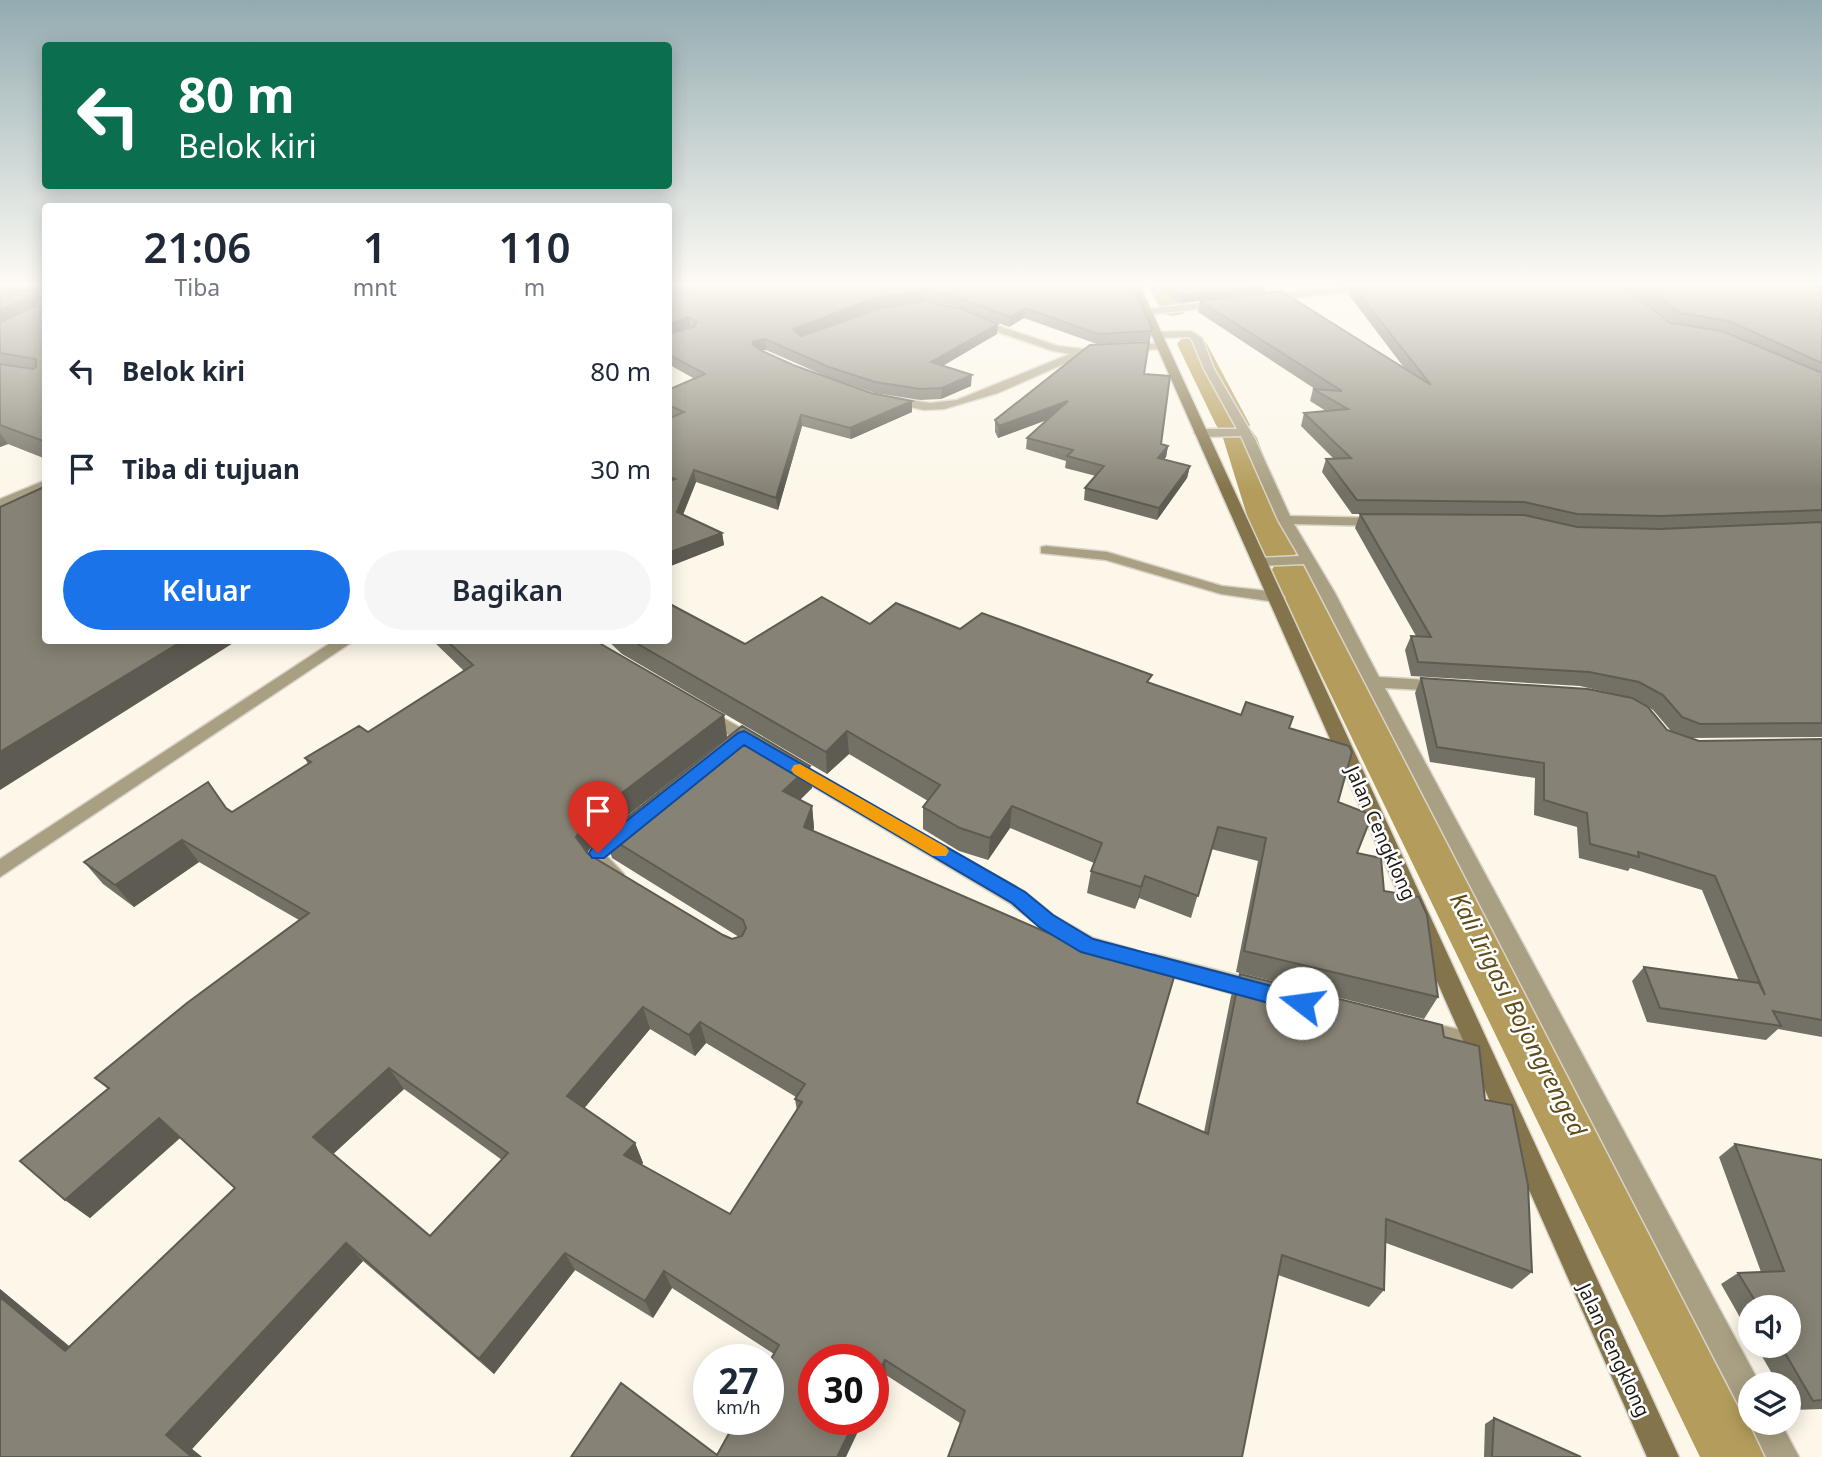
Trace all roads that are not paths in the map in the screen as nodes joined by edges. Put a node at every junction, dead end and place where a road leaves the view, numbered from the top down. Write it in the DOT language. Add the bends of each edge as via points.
graph roads {
  1 [pos="1078,354"];
  2 [pos="1166,354"];
  3 [pos="1203,354"];
  4 [pos="880,398"];
  5 [pos="1245,432"];
  6 [pos="1200,433"];
  7 [pos="42,486"];
  8 [pos="0,504"];
  9 [pos="1285,520"];
  10 [pos="1398,523"];
  11 [pos="1046,550"];
  12 [pos="1308,560"];
  13 [pos="1259,562"];
  14 [pos="1276,597"];
  15 [pos="341,644"];
  16 [pos="1373,682"];
  17 [pos="1456,687"];
  18 [pos="685,702"];
  19 [pos="647,814"];
  20 [pos="0,869"];
  21 [pos="626,881"];
  22 [pos="1276,996"];
  23 [pos="1408,1028"];
  24 [pos="1475,1044"];
  25 [pos="1738,1372"];
  26 [pos="1771,1435"];
  27 [pos="1663,1457"];
  28 [pos="1783,1457"];
  1 -- 4 [label="street" via="943,406"];
  2 -- 6 [label="main road, Jalan Cengklong"];
  3 -- 5 [label="street"];
  5 -- 6 [label="street"];
  5 -- 9 [label="street"];
  6 -- 13 [label="main road, Jalan Cengklong"];
  7 -- 8 [label="street"];
  9 -- 10 [label="street"];
  9 -- 12 [label="street"];
  11 -- 14 [label="street" via="1107,556 1221,590"];
  12 -- 13 [label="street"];
  12 -- 16 [label="street"];
  13 -- 14 [label="main road, Jalan Cengklong"];
  14 -- 24 [label="main road, Jalan Cengklong"];
  15 -- 20 [label="street"];
  16 -- 17 [label="street"];
  16 -- 25 [label="street"];
  18 -- 22 [label="street" via="738,741 773,754 1018,898 1088,946"];
  19 -- 21 [label="street" via="598,853 598,864"];
  23 -- 24 [label="street"];
  24 -- 27 [label="main road, Jalan Cengklong"];
  26 -- 28 [label="street"];
}
